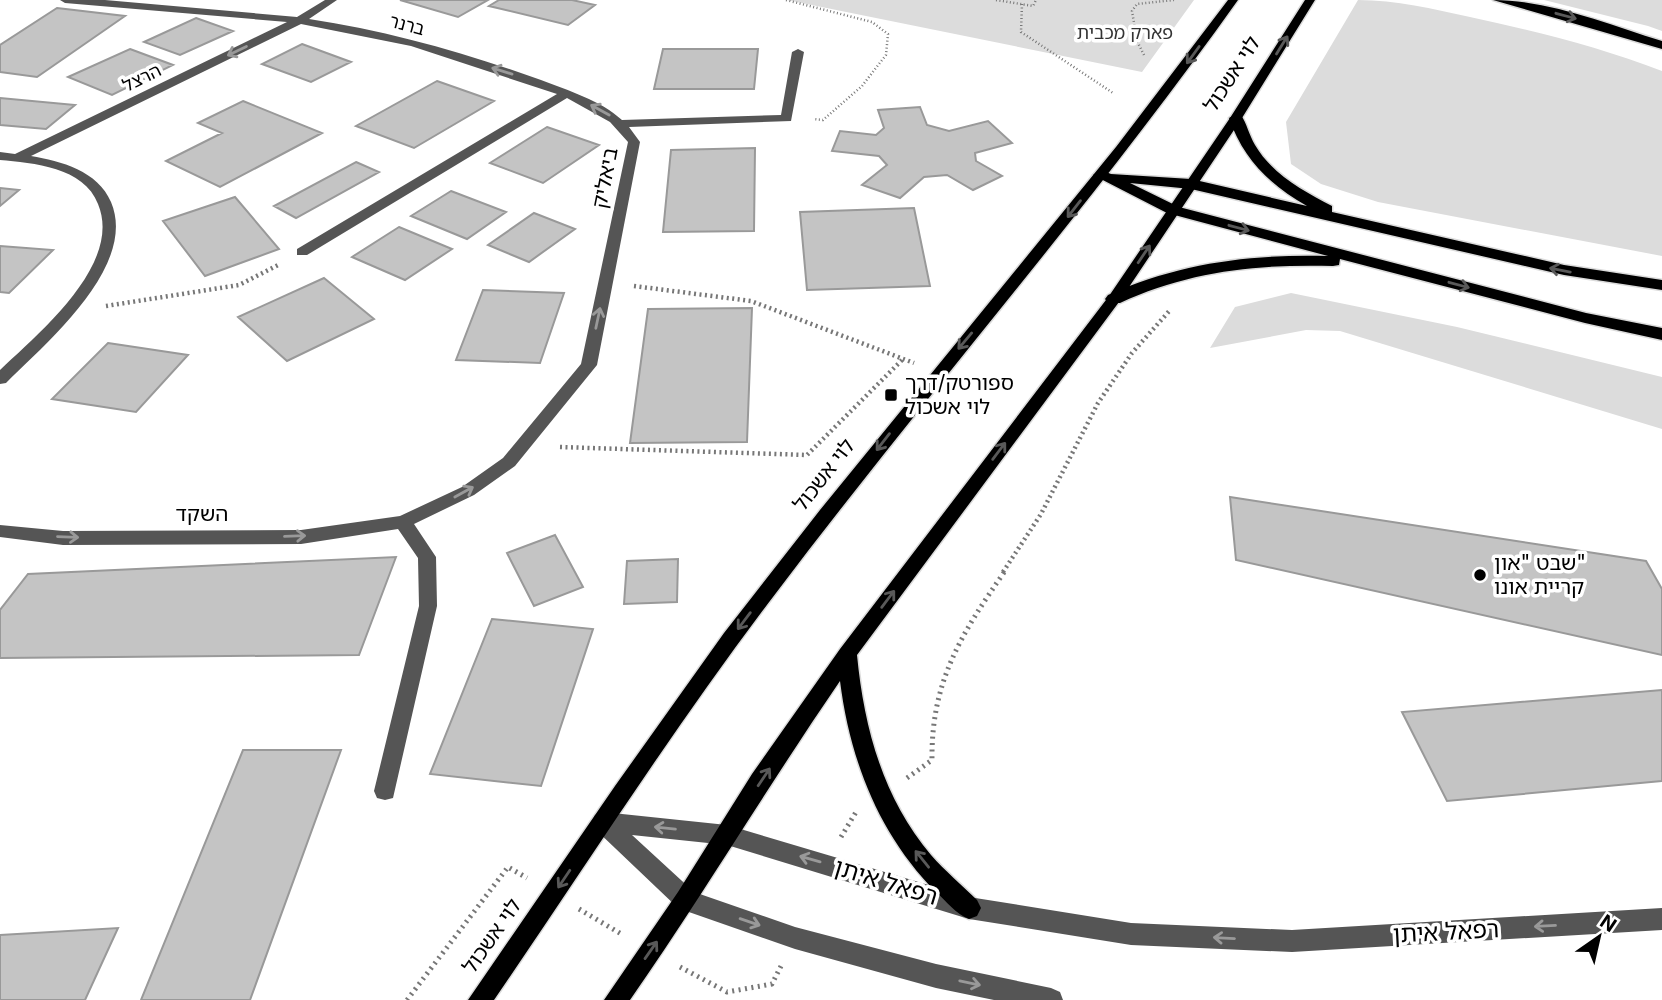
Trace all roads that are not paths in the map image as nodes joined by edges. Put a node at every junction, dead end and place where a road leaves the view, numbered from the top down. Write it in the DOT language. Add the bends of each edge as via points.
graph roads {
  1 [pos="65,0"];
  2 [pos="332,0"];
  3 [pos="1233,0"];
  4 [pos="1499,0"];
  5 [pos="1309,2"];
  6 [pos="298,21"];
  7 [pos="1662,45"];
  8 [pos="798,52"];
  9 [pos="566,94"];
  10 [pos="1236,118"];
  11 [pos="622,124"];
  12 [pos="0,156"];
  13 [pos="18,157"];
  14 [pos="1101,175"];
  15 [pos="1191,184"];
  16 [pos="1173,210"];
  17 [pos="1377,229"];
  18 [pos="303,252"];
  19 [pos="1382,265"];
  20 [pos="1662,285"];
  21 [pos="1114,299"];
  22 [pos="1662,334"];
  23 [pos="0,379"];
  24 [pos="403,522"];
  25 [pos="0,531"];
  26 [pos="847,654"];
  27 [pos="385,791"];
  28 [pos="603,822"];
  29 [pos="727,835"];
  30 [pos="686,900"];
  31 [pos="969,908"];
  32 [pos="1662,919"];
  33 [pos="480,1000"];
  34 [pos="616,1000"];
  35 [pos="1051,1000"];
  1 -- 6 [label="street, ברנר"];
  2 -- 6 [label="street, הרצל"];
  3 -- 14 [label="main road, לוי אשכול, one-way"];
  4 -- 7 [label="highway, one-way"];
  10 -- 5 [label="main road, לוי אשכול, one-way"];
  9 -- 6 [label="street, ברנר, one-way" via="374,34"];
  6 -- 13 [label="street, הרצל, one-way"];
  8 -- 11 [label="street" via="787,118"];
  11 -- 9 [label="street, ביאליק, one-way" via="602,109"];
  9 -- 18 [label="street"];
  10 -- 15 [label="main road, לוי אשכול"];
  10 -- 17 [label="highway" via="1246,145 1272,176 1312,202"];
  24 -- 11 [label="street, ביאליק, one-way" via="468,491 509,462 589,365 634,142"];
  12 -- 13 [label="street, הרצל"];
  13 -- 23 [label="street" via="53,164 98,190 111,209 111,238 108,250 67,311"];
  14 -- 15 [label="highway"];
  14 -- 16 [label="highway"];
  14 -- 28 [label="main road, לוי אשכול, one-way" via="938,372 733,635"];
  15 -- 16 [label="main road, לוי אשכול"];
  15 -- 17 [label="highway"];
  16 -- 19 [label="highway, one-way"];
  21 -- 16 [label="main road, לוי אשכול, one-way"];
  20 -- 17 [label="highway, one-way" via="1564,271"];
  19 -- 21 [label="highway" via="1276,260 1208,265 1167,275"];
  19 -- 22 [label="highway, one-way"];
  26 -- 21 [label="main road, לוי אשכול, one-way"];
  25 -- 24 [label="street, השקד, one-way" via="63,538 302,537"];
  24 -- 27 [label="street" via="427,557 428,606"];
  29 -- 26 [label="main road, לוי אשכול, one-way"];
  31 -- 26 [label="main road, one-way" via="924,863 881,796 856,721"];
  29 -- 28 [label="street, רפאל איתן, one-way"];
  28 -- 30 [label="street"];
  28 -- 33 [label="main road, לוי אשכול, one-way"];
  29 -- 30 [label="main road, לוי אשכול"];
  31 -- 29 [label="street, רפאל איתן, one-way"];
  34 -- 30 [label="main road, לוי אשכול, one-way"];
  30 -- 35 [label="street, one-way" via="795,937 936,976"];
  32 -- 31 [label="street, רפאל איתן, one-way" via="1292,941 1131,934"];
}
